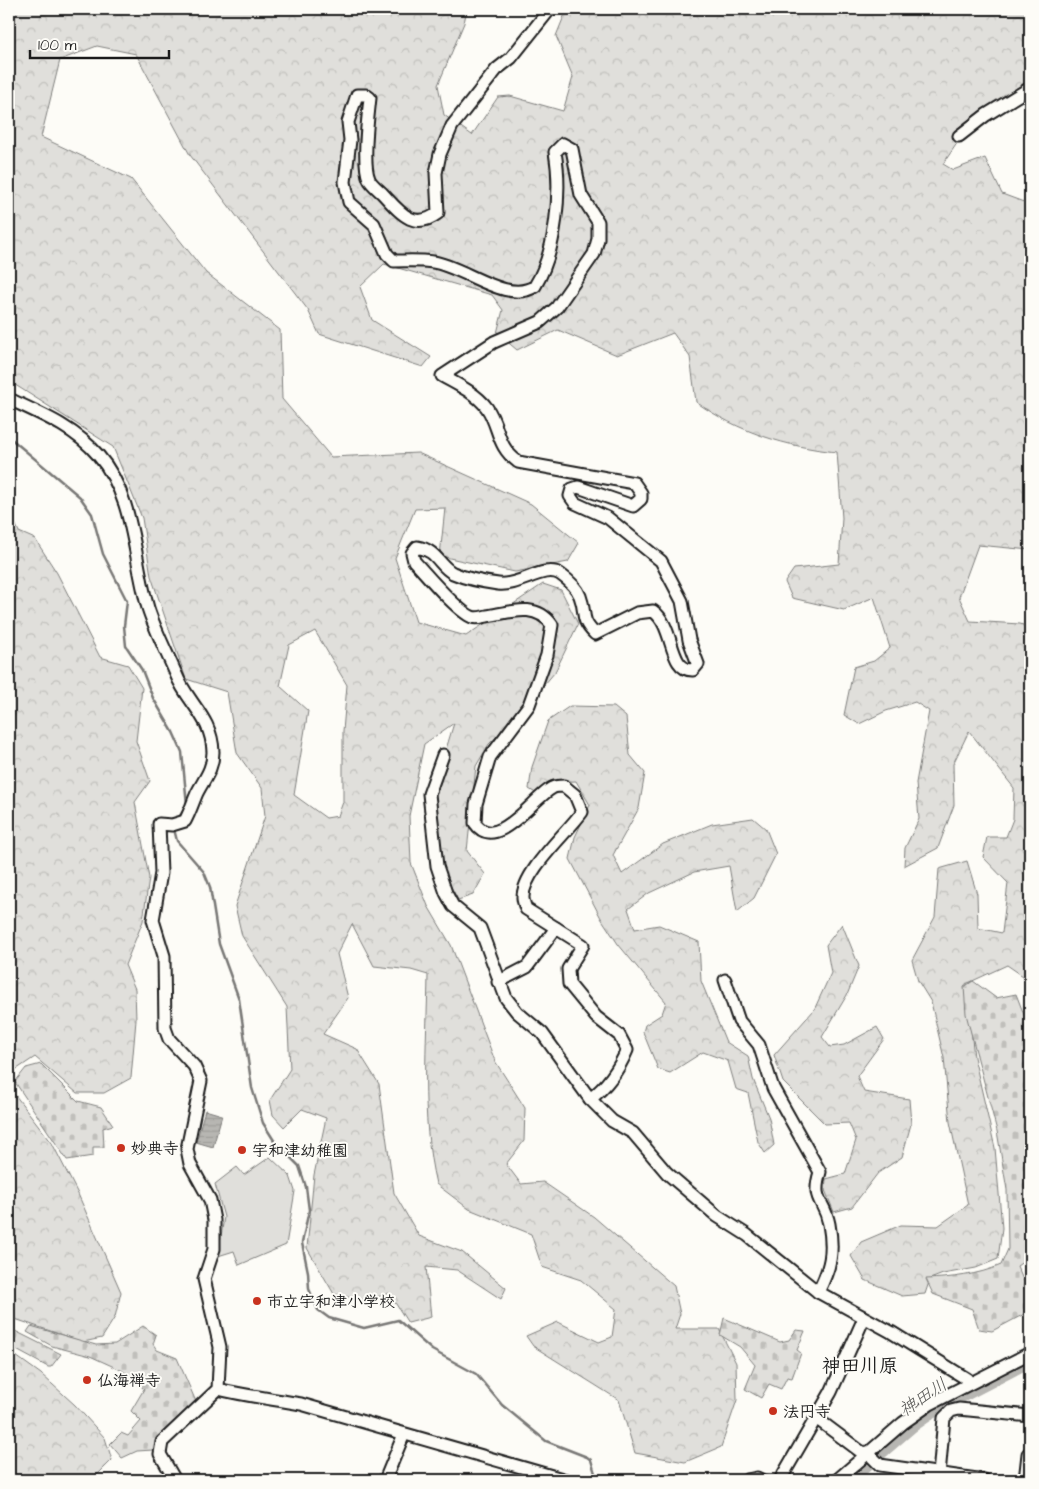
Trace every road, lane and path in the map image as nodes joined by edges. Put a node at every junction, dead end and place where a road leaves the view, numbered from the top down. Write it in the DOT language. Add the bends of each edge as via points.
graph roads {
  1 [pos="550,9"];
  2 [pos="1030,88"];
  3 [pos="959,136"];
  4 [pos="9,399"];
  5 [pos="443,755"];
  6 [pos="556,928"];
  7 [pos="725,980"];
  8 [pos="498,982"];
  9 [pos="590,1099"];
  10 [pos="818,1292"];
  11 [pos="864,1318"];
  12 [pos="1030,1353"];
  13 [pos="970,1383"];
  14 [pos="218,1390"];
  15 [pos="1030,1416"];
  16 [pos="816,1418"];
  17 [pos="404,1434"];
  18 [pos="1030,1454"];
  19 [pos="869,1456"];
  20 [pos="939,1475"];
  21 [pos="175,1480"];
  22 [pos="385,1480"];
  23 [pos="566,1480"];
  24 [pos="747,1480"];
  25 [pos="761,1480"];
  26 [pos="780,1480"];
  27 [pos="836,1480"];
  28 [pos="984,1480"];
  29 [pos="1025,1480"];
  1 -- 6 [label="street" via="452,126 436,173 438,213 429,220 418,221 402,214 369,179 366,136 370,98 366,95 357,95 348,122 350,140 346,182 349,202 374,224 387,254 394,260 434,262 519,293 535,286 550,249 556,212 555,152 563,144 572,150 581,195 598,222 594,254 557,307 540,322 494,342 442,376 488,408 500,442 518,462 634,482 641,492 641,500 633,506 578,487 572,489 570,496 574,503 608,518 661,560 682,601 689,640 698,664 693,670 681,666 675,658 666,625 653,611 636,613 595,634 585,624 580,596 558,573 535,573 507,585 452,572 425,548 417,547 412,553 414,561 460,611 474,618 535,610 552,624 547,655 529,705 490,757 476,804 475,823 485,832 493,833 506,827 553,787 564,786 575,795 582,812 551,847 528,880 523,898 526,909"];
  2 -- 3 [label="street"];
  4 -- 14 [label="street" via="55,421 99,455 125,502 148,609 179,683 204,717 213,751 207,779 185,821 159,824 160,873 153,920 164,956 168,1039 194,1066 201,1081 187,1149 190,1164 210,1200 214,1220 214,1249 204,1278 220,1348"];
  5 -- 8 [label="street" via="429,794 437,866 453,906 480,928"];
  6 -- 8 [label="street" via="527,967"];
  6 -- 9 [label="street" via="583,945 568,969 569,984 596,1017 619,1035 627,1050 602,1090"];
  7 -- 10 [label="street" via="739,1021 759,1045 773,1088 820,1172 815,1190 829,1222 832,1254 829,1271"];
  8 -- 9 [label="street" via="506,998 542,1033"];
  9 -- 10 [label="street" via="612,1121 633,1133 667,1173 717,1216 747,1235"];
  10 -- 11 [label="street"];
  11 -- 13 [label="street"];
  11 -- 16 [label="street"];
  12 -- 13 [label="street"];
  13 -- 19 [label="street" via="930,1404"];
  14 -- 17 [label="street" via="301,1404"];
  14 -- 21 [label="street" via="162,1442 160,1454"];
  15 -- 20 [label="street" via="959,1409 951,1411 944,1418"];
  16 -- 19 [label="street"];
  16 -- 26 [label="street"];
  17 -- 22 [label="street"];
  17 -- 23 [label="street"];
  18 -- 29 [label="street"];
  19 -- 20 [label="street"];
  19 -- 27 [label="street"];
  20 -- 28 [label="street"];
  24 -- 25 [label="street"];
}
